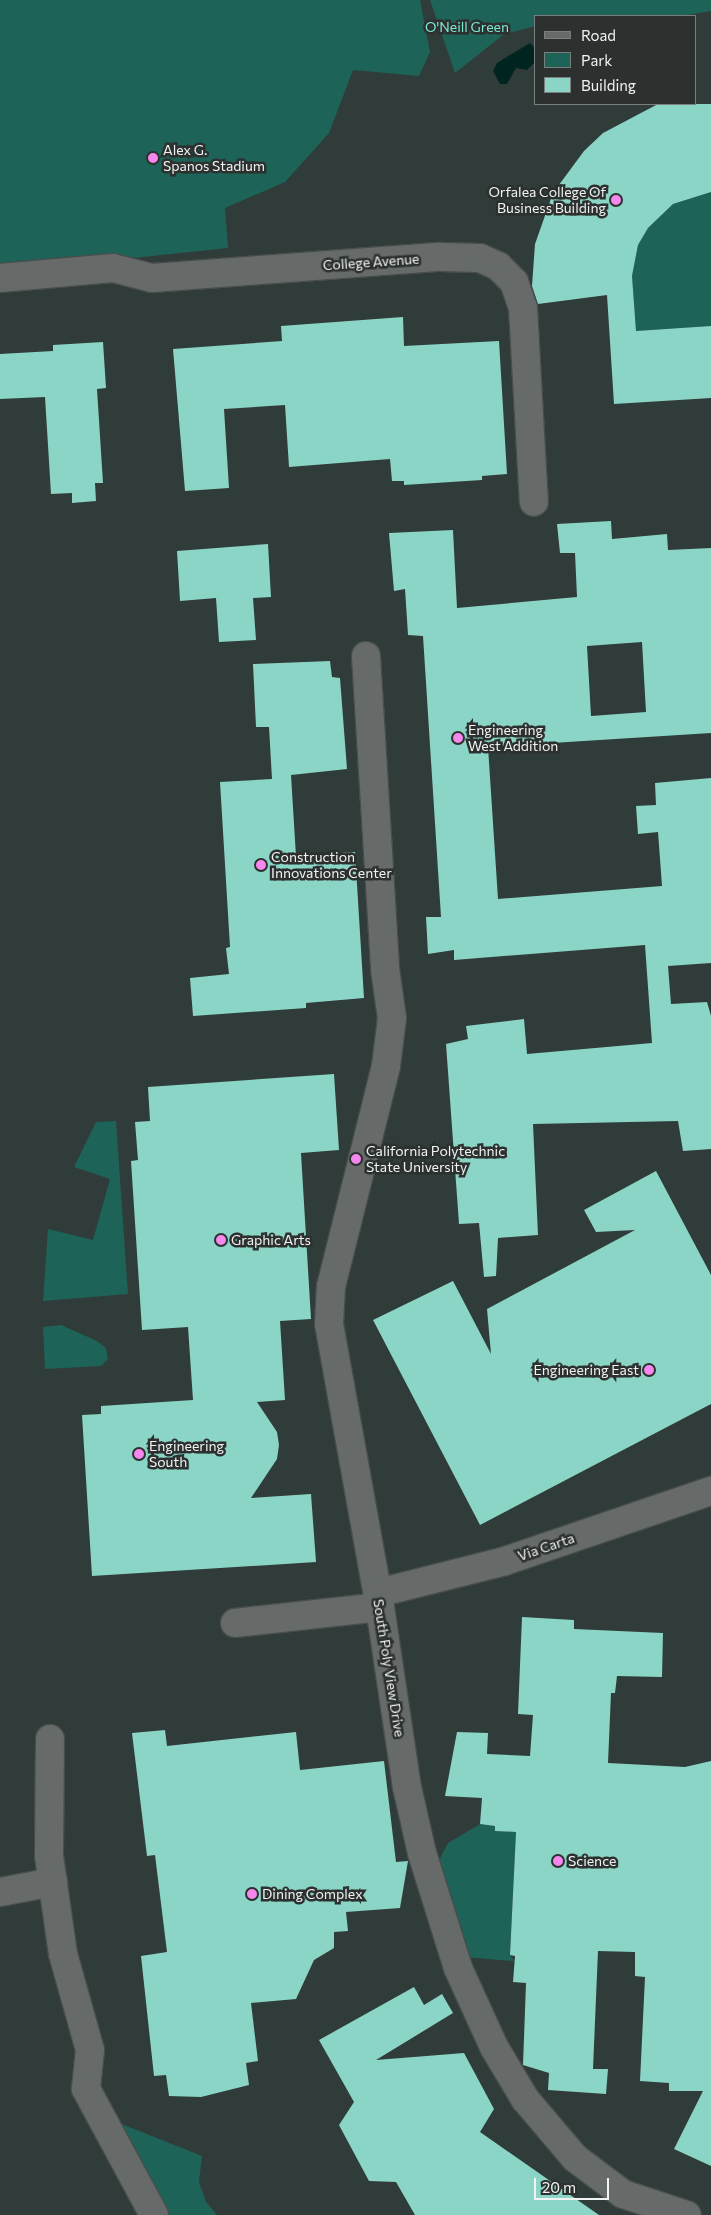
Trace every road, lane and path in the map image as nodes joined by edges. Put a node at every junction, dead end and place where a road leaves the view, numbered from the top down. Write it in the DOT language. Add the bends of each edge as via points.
graph roads {
  1 [pos="0,278"];
  2 [pos="534,502"];
  3 [pos="366,656"];
  4 [pos="711,1491"];
  5 [pos="379,1600"];
  6 [pos="236,1623"];
  7 [pos="50,1739"];
  8 [pos="53,1882"];
  9 [pos="0,1892"];
  10 [pos="154,2215"];
  11 [pos="688,2215"];
  1 -- 2 [label="street, College Avenue" via="113,268 152,278 480,258 498,266 514,282 523,308"];
  3 -- 5 [label="street, South Poly View Drive" via="385,969 392,1018 386,1066 331,1286 330,1324"];
  4 -- 5 [label="street, Via Carta"];
  5 -- 6 [label="street, Via Carta"];
  5 -- 11 [label="street, South Poly View Drive" via="407,1787 422,1853 458,1968 494,2047 539,2119 575,2158 623,2194"];
  7 -- 8 [label="street" via="47,1786"];
  8 -- 9 [label="street"];
  8 -- 10 [label="street" via="63,1954 90,2050 86,2089"];
}
